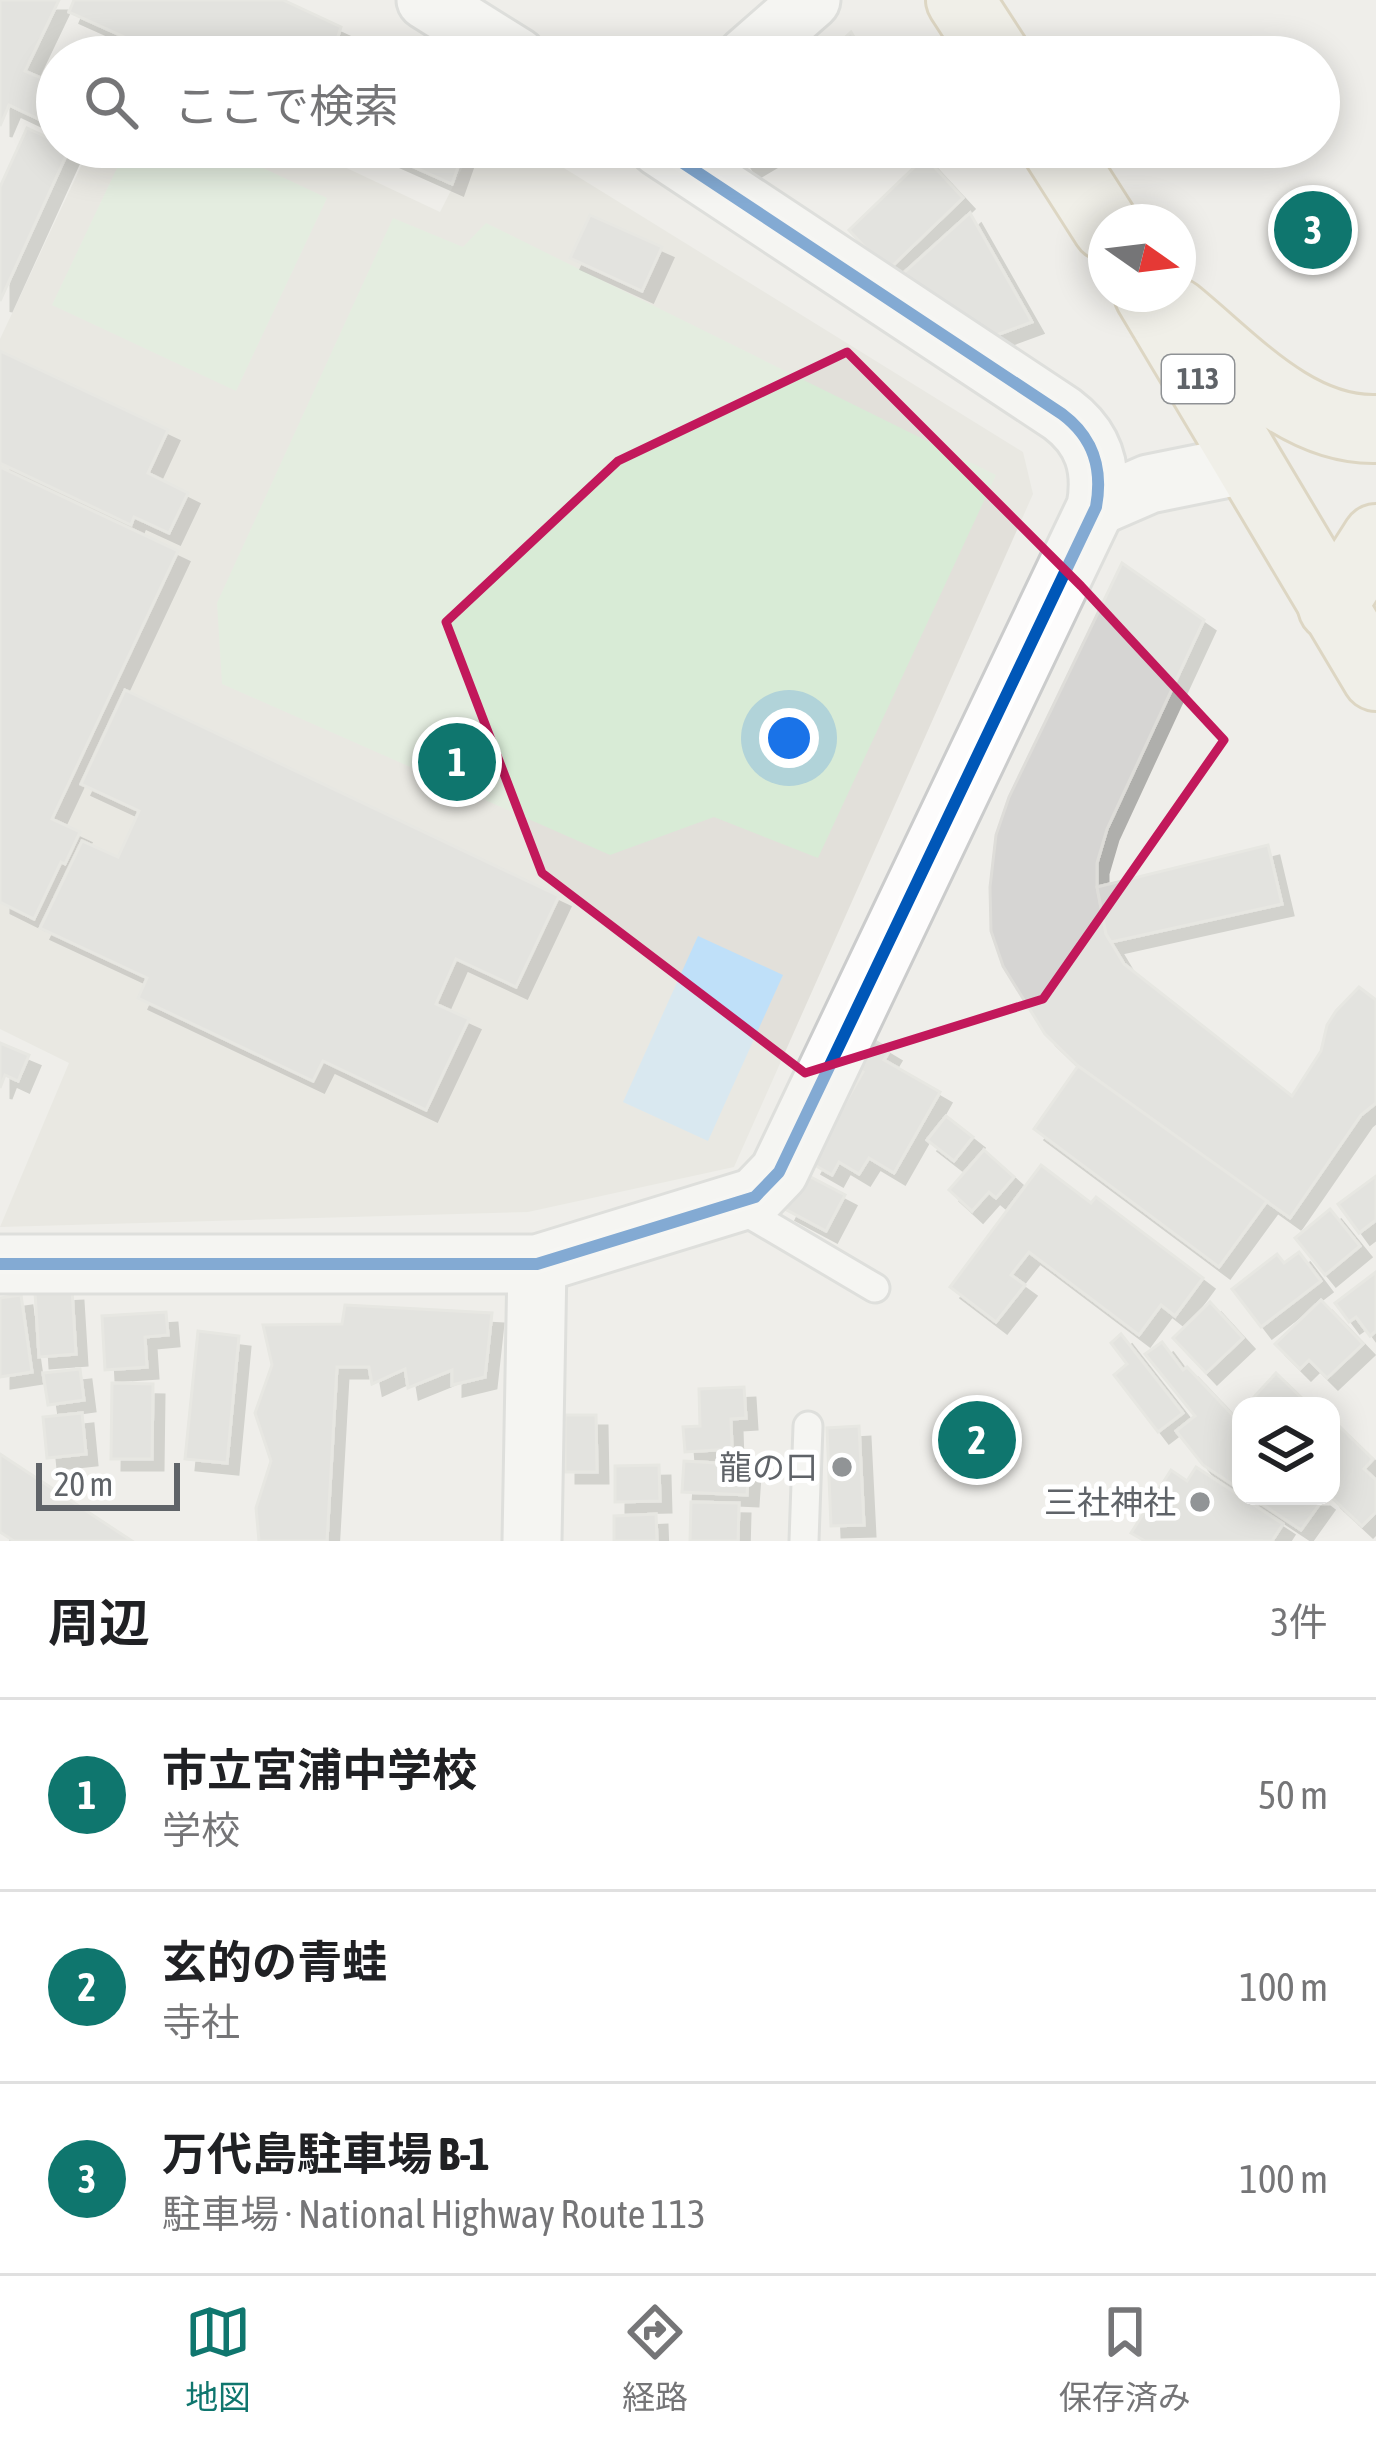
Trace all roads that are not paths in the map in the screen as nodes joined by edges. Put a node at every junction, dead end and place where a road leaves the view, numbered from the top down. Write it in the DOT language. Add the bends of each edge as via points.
graph roads {
  1 [pos="426,0"];
  2 [pos="811,0"];
  3 [pos="960,0"];
  4 [pos="483,36"];
  5 [pos="770,36"];
  6 [pos="983,36"];
  7 [pos="691,168"];
  8 [pos="1068,168"];
  9 [pos="1091,204"];
  10 [pos="1162,312"];
  11 [pos="1175,312"];
  12 [pos="1376,429"];
  13 [pos="1248,464"];
  14 [pos="1096,507"];
  15 [pos="1376,538"];
  16 [pos="1354,601"];
  17 [pos="1376,677"];
  18 [pos="740,1202"];
  19 [pos="0,1264"];
  20 [pos="537,1264"];
  21 [pos="875,1288"];
  22 [pos="808,1426"];
  23 [pos="532,1541"];
  24 [pos="805,1541"];
  1 -- 4 [label="street"];
  2 -- 5 [label="street"];
  3 -- 6 [label="highway"];
  7 -- 14 [label="street" via="1076,424 1100,472"];
  8 -- 9 [label="highway"];
  10 -- 13 [label="highway, 113"];
  11 -- 12 [label="highway" via="1316,418"];
  13 -- 14 [label="street" via="1149,484"];
  13 -- 16 [label="highway, 113"];
  14 -- 18 [label="street" via="797,1139 769,1185"];
  15 -- 16 [label="highway"];
  16 -- 17 [label="highway, 113"];
  18 -- 20 [label="street"];
  18 -- 21 [label="lane"];
  19 -- 20 [label="street"];
  20 -- 23 [label="street"];
  22 -- 24 [label="lane"];
}
